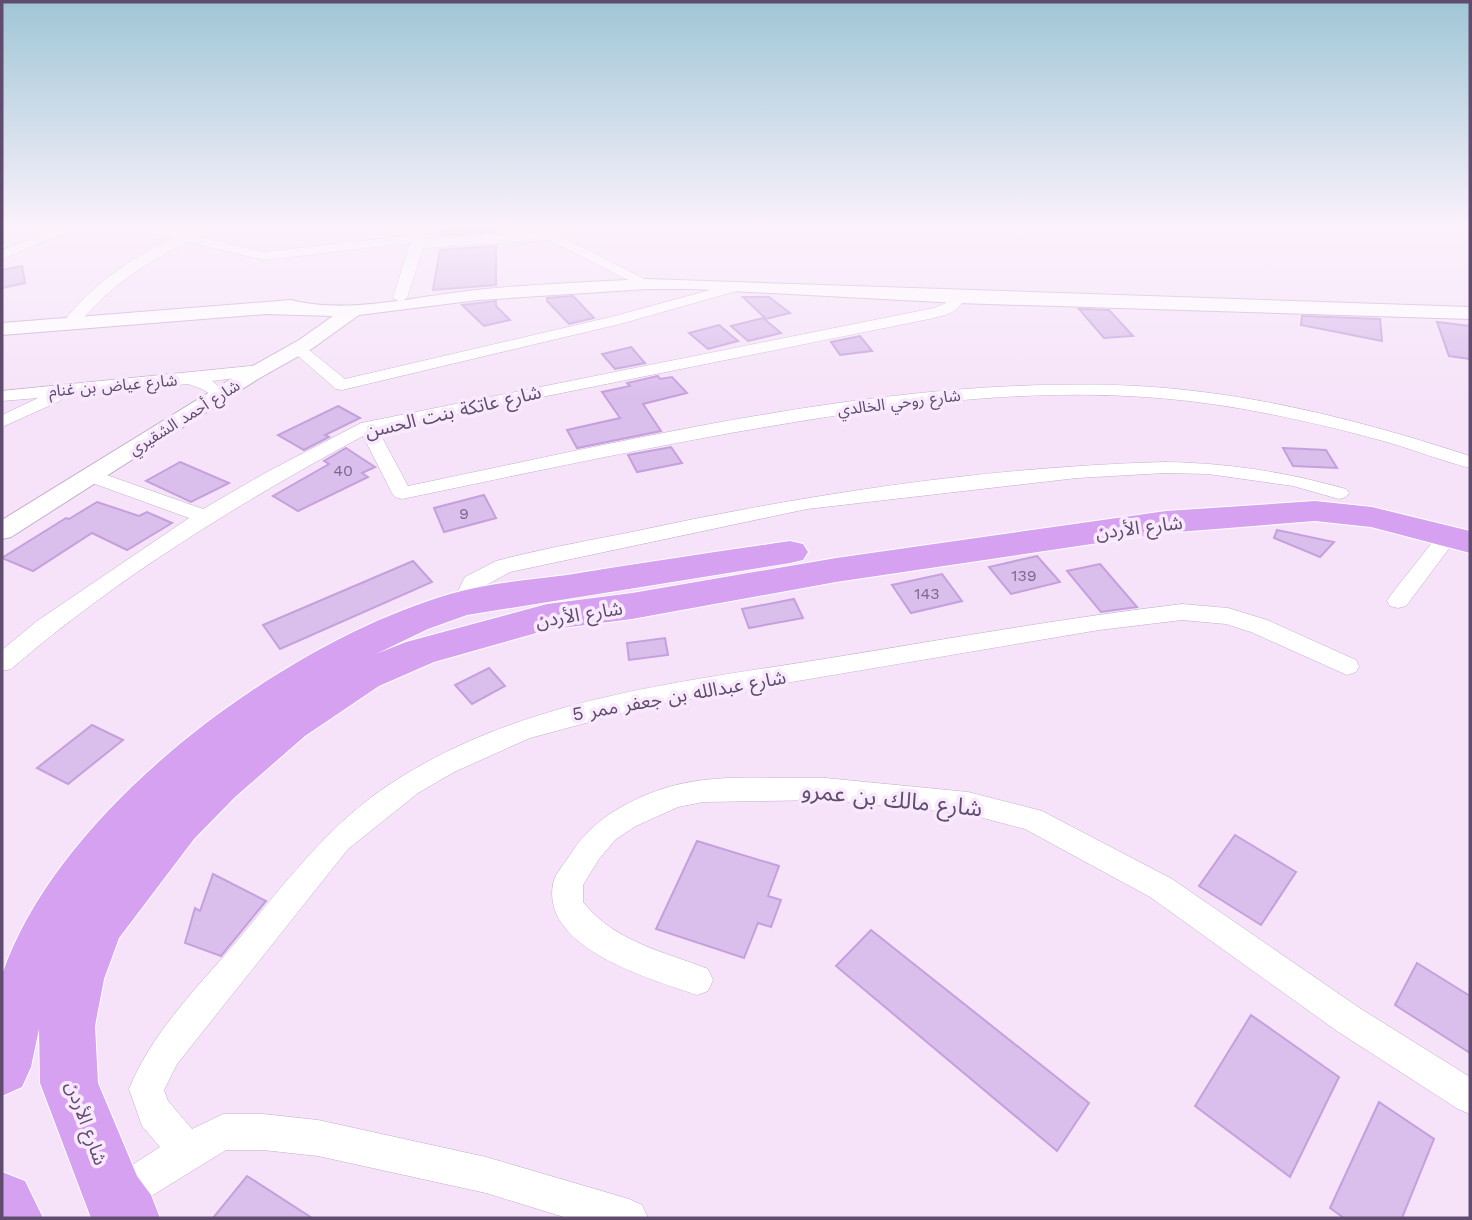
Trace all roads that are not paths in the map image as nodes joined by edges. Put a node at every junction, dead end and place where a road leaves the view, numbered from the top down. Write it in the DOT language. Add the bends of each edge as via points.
graph roads {
  1 [pos="107,284"];
  2 [pos="404,284"];
  3 [pos="647,285"];
  4 [pos="739,286"];
  5 [pos="478,295"];
  6 [pos="958,297"];
  7 [pos="400,298"];
  8 [pos="359,306"];
  9 [pos="267,310"];
  10 [pos="1470,313"];
  11 [pos="69,325"];
  12 [pos="2,330"];
  13 [pos="302,347"];
  14 [pos="261,370"];
  15 [pos="189,379"];
  16 [pos="69,390"];
  17 [pos="220,395"];
  18 [pos="2,396"];
  19 [pos="2,422"];
  20 [pos="367,427"];
  21 [pos="1470,462"];
  22 [pos="91,475"];
  23 [pos="1339,493"];
  24 [pos="205,517"];
  25 [pos="2,531"];
  26 [pos="1463,533"];
  27 [pos="831,558"];
  28 [pos="1398,601"];
  29 [pos="463,603"];
  30 [pos="2,663"];
  31 [pos="1347,666"];
  32 [pos="697,980"];
  33 [pos="2,1067"];
  34 [pos="1470,1097"];
  35 [pos="187,1151"];
  36 [pos="2,1204"];
  37 [pos="121,1208"];
  38 [pos="11,1218"];
  39 [pos="629,1218"];
  1 -- 11 [label="street"];
  2 -- 7 [label="street"];
  3 -- 4 [label="street"];
  3 -- 5 [label="street"];
  4 -- 6 [label="street"];
  4 -- 13 [label="street" via="638,315 342,385"];
  5 -- 7 [label="street"];
  5 -- 8 [label="street"];
  6 -- 10 [label="street"];
  6 -- 20 [label="street, شارع عاتكة بنت الحسن" via="949,309 934,313"];
  7 -- 8 [label="street"];
  8 -- 9 [label="street"];
  8 -- 13 [label="street, شارع أحمد الشقيري"];
  9 -- 11 [label="street"];
  9 -- 13 [label="street" via="301,324 308,332"];
  11 -- 12 [label="street"];
  13 -- 14 [label="street, شارع أحمد الشقيري"];
  14 -- 15 [label="street"];
  14 -- 17 [label="street, شارع أحمد الشقيري"];
  15 -- 16 [label="street, شارع عياض بن غنام"];
  15 -- 17 [label="street, شارع عياض بن غنام"];
  16 -- 18 [label="street, شارع عياض بن غنام"];
  16 -- 19 [label="street"];
  17 -- 22 [label="street, شارع أحمد الشقيري"];
  20 -- 21 [label="street, شارع روحي الخالدي" via="402,493 676,435 882,402 1007,391 1189,396 1326,421"];
  20 -- 24 [label="street, شارع عاتكة بنت الحسن"];
  22 -- 24 [label="street"];
  22 -- 25 [label="street, شارع أحمد الشقيري"];
  23 -- 26 [label="highway, شارع الأردن" via="1397,500"];
  23 -- 27 [label="highway, شارع الأردن" via="1227,494 1146,501"];
  23 -- 29 [label="street" via="1263,472 1157,467 881,493 749,513 504,566 468,586"];
  24 -- 30 [label="street, شارع عاتكة بنت الحسن" via="45,626"];
  26 -- 27 [label="highway, شارع الأردن" via="1315,511"];
  26 -- 28 [label="street"];
  27 -- 29 [label="highway, شارع الأردن"];
  27 -- 37 [label="highway, شارع الأردن" via="632,606 547,617 420,652 341,689 290,724 219,784 177,825 97,926 77,979 67,1026 69,1083"];
  29 -- 33 [label="highway, شارع الأردن" via="416,618 351,650 256,710 165,782 125,824 65,905 20,999"];
  31 -- 35 [label="street, شارع عبدالله بن جعفر ممر 5" via="1259,626 1228,616 1182,612 649,697 577,712 510,733 420,778 369,812 338,841 165,1052 146,1089 155,1113"];
  32 -- 34 [label="street, شارع مالك بن عمرو" via="614,950 590,935 568,906 568,883 574,871 607,831 626,818 673,797 716,790 825,789 968,803 1032,819 1161,888 1349,1020"];
  35 -- 37 [label="street"];
  35 -- 39 [label="street" via="223,1132 318,1138 486,1175"];
  36 -- 38 [label="highway"];
}
